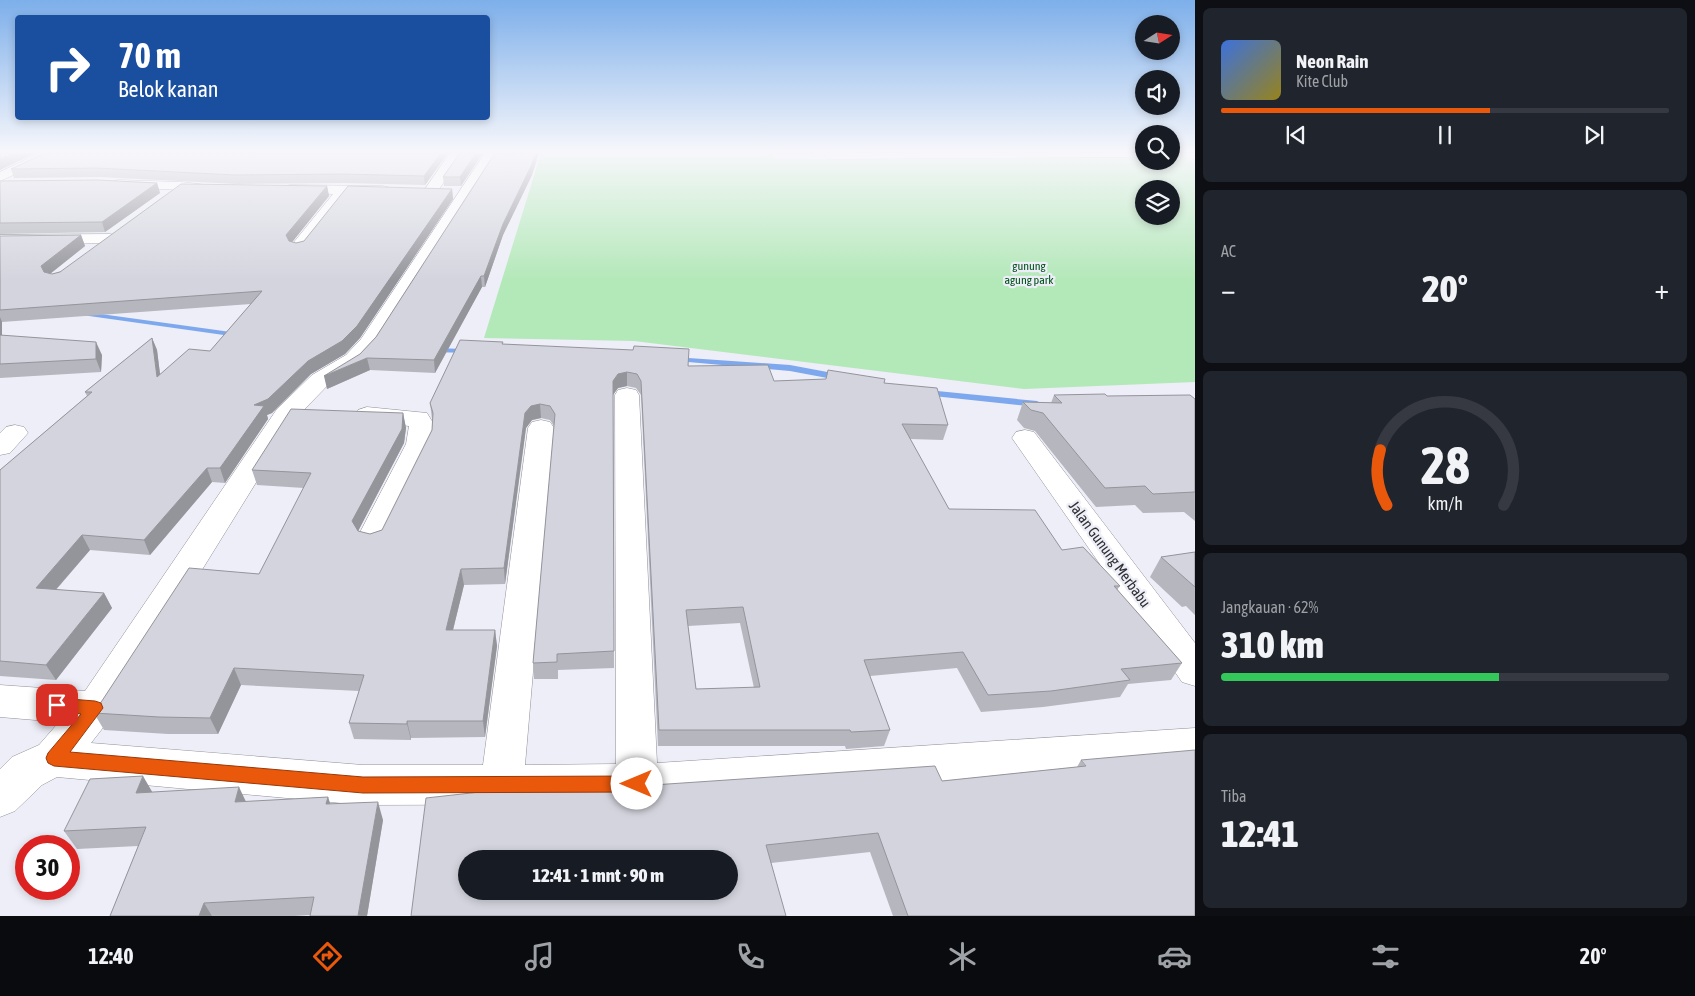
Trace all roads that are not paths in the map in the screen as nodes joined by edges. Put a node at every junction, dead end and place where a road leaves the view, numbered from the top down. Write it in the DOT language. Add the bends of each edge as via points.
graph roads {
  1 [pos="167,196"];
  2 [pos="340,196"];
  3 [pos="464,196"];
  4 [pos="162,199"];
  5 [pos="0,240"];
  6 [pos="299,247"];
  7 [pos="88,256"];
  8 [pos="627,396"];
  9 [pos="346,415"];
  10 [pos="541,428"];
  11 [pos="1025,438"];
  12 [pos="373,538"];
  13 [pos="1195,671"];
  14 [pos="0,701"];
  15 [pos="95,708"];
  16 [pos="1195,746"];
  17 [pos="54,758"];
  18 [pos="502,784"];
  19 [pos="637,784"];
  20 [pos="0,797"];
  1 -- 4 [label="street"];
  2 -- 6 [label="street"];
  3 -- 15 [label="street" via="362,351 320,380 301,414"];
  5 -- 7 [label="street" via="117,234"];
  8 -- 19 [label="street"];
  9 -- 12 [label="street" via="406,416 418,418 422,426 419,444"];
  10 -- 18 [label="street"];
  11 -- 13 [label="street, Jalan Gunung Merbabu"];
  14 -- 15 [label="street"];
  15 -- 17 [label="street"];
  16 -- 19 [label="street"];
  17 -- 18 [label="street" via="363,785"];
  17 -- 20 [label="street" via="26,772"];
  18 -- 19 [label="street"];
}
